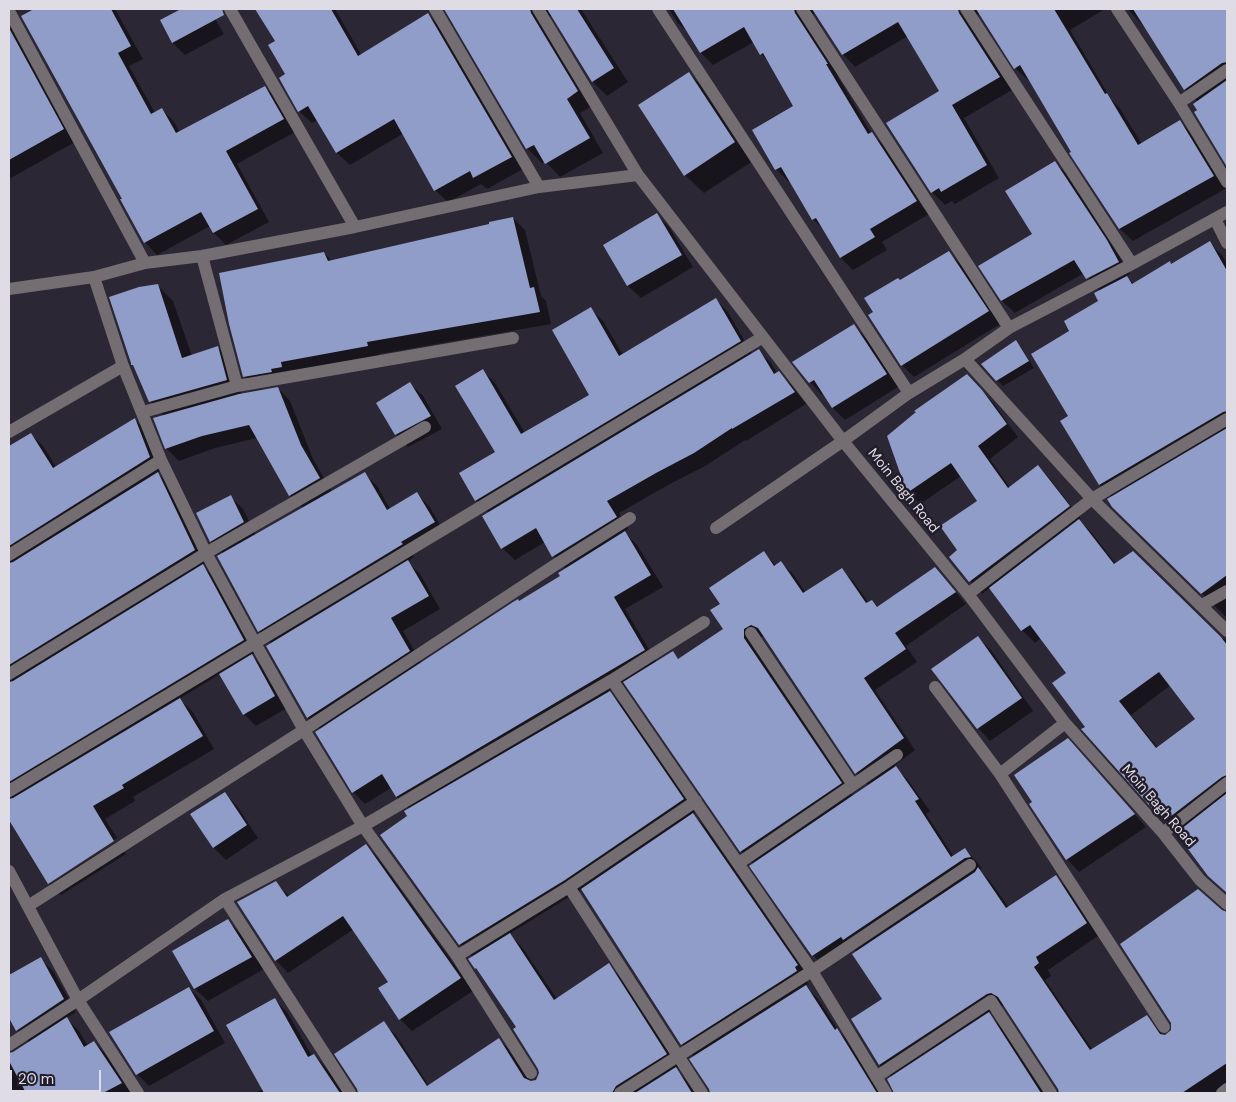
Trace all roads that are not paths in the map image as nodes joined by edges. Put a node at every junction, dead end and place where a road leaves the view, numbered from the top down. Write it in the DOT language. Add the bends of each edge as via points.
graph roads {
  1 [pos="230,9"];
  2 [pos="435,9"];
  3 [pos="538,9"];
  4 [pos="658,9"];
  5 [pos="802,9"];
  6 [pos="966,9"];
  7 [pos="1117,9"];
  8 [pos="9,11"];
  9 [pos="1227,70"];
  10 [pos="1179,104"];
  11 [pos="638,175"];
  12 [pos="1227,182"];
  13 [pos="539,188"];
  14 [pos="1227,212"];
  15 [pos="1215,220"];
  16 [pos="355,227"];
  17 [pos="1227,243"];
  18 [pos="202,256"];
  19 [pos="145,263"];
  20 [pos="1132,264"];
  21 [pos="94,276"];
  22 [pos="9,289"];
  23 [pos="1009,328"];
  24 [pos="764,337"];
  25 [pos="513,338"];
  26 [pos="964,359"];
  27 [pos="123,366"];
  28 [pos="237,386"];
  29 [pos="909,393"];
  30 [pos="142,412"];
  31 [pos="1227,419"];
  32 [pos="425,428"];
  33 [pos="9,432"];
  34 [pos="843,442"];
  35 [pos="161,460"];
  36 [pos="1092,499"];
  37 [pos="630,518"];
  38 [pos="716,528"];
  39 [pos="206,553"];
  40 [pos="9,555"];
  41 [pos="1227,591"];
  42 [pos="968,594"];
  43 [pos="1202,605"];
  44 [pos="704,622"];
  45 [pos="1227,631"];
  46 [pos="751,633"];
  47 [pos="255,643"];
  48 [pos="9,674"];
  49 [pos="612,680"];
  50 [pos="935,686"];
  51 [pos="1065,723"];
  52 [pos="304,730"];
  53 [pos="897,755"];
  54 [pos="1000,774"];
  55 [pos="1227,783"];
  56 [pos="853,785"];
  57 [pos="9,791"];
  58 [pos="696,801"];
  59 [pos="363,826"];
  60 [pos="1163,833"];
  61 [pos="739,863"];
  62 [pos="970,865"];
  63 [pos="9,871"];
  64 [pos="568,887"];
  65 [pos="225,899"];
  66 [pos="1227,904"];
  67 [pos="28,906"];
  68 [pos="457,956"];
  69 [pos="812,970"];
  70 [pos="78,1000"];
  71 [pos="1164,1027"];
  72 [pos="9,1045"];
  73 [pos="678,1057"];
  74 [pos="531,1073"];
  75 [pos="876,1077"];
  76 [pos="1227,1089"];
  77 [pos="138,1093"];
  78 [pos="350,1093"];
  79 [pos="620,1093"];
  80 [pos="702,1093"];
  81 [pos="886,1093"];
  82 [pos="1051,1093"];
  83 [pos="1222,1093"];
  1 -- 16 [label="street"];
  2 -- 13 [label="street"];
  3 -- 11 [label="street, Moin Bagh Road"];
  4 -- 29 [label="street"];
  5 -- 23 [label="street"];
  6 -- 20 [label="street"];
  7 -- 10 [label="street"];
  8 -- 19 [label="street"];
  9 -- 10 [label="street"];
  10 -- 12 [label="street"];
  11 -- 13 [label="street"];
  11 -- 24 [label="street, Moin Bagh Road"];
  13 -- 16 [label="street"];
  14 -- 15 [label="street"];
  15 -- 17 [label="street"];
  15 -- 20 [label="street"];
  16 -- 18 [label="street"];
  18 -- 19 [label="street"];
  18 -- 28 [label="street"];
  19 -- 21 [label="street"];
  20 -- 23 [label="street"];
  21 -- 22 [label="street"];
  21 -- 27 [label="street"];
  23 -- 26 [label="street"];
  24 -- 34 [label="street, Moin Bagh Road"];
  24 -- 47 [label="street"];
  25 -- 28 [label="street"];
  26 -- 29 [label="street"];
  26 -- 36 [label="street"];
  27 -- 30 [label="street"];
  27 -- 33 [label="street"];
  28 -- 30 [label="street"];
  29 -- 34 [label="street"];
  30 -- 35 [label="street"];
  31 -- 36 [label="street"];
  32 -- 39 [label="street"];
  34 -- 38 [label="street"];
  34 -- 42 [label="street, Moin Bagh Road"];
  35 -- 39 [label="street"];
  35 -- 40 [label="street"];
  36 -- 42 [label="street"];
  36 -- 43 [label="street"];
  37 -- 52 [label="street"];
  39 -- 47 [label="street"];
  39 -- 48 [label="street"];
  41 -- 43 [label="street"];
  42 -- 51 [label="street, Moin Bagh Road"];
  43 -- 45 [label="street"];
  44 -- 49 [label="street"];
  46 -- 56 [label="street"];
  47 -- 52 [label="street"];
  47 -- 57 [label="street"];
  49 -- 58 [label="street"];
  49 -- 59 [label="street"];
  50 -- 54 [label="street"];
  51 -- 54 [label="street"];
  51 -- 60 [label="street, Moin Bagh Road"];
  52 -- 59 [label="street"];
  52 -- 67 [label="street"];
  53 -- 56 [label="street"];
  54 -- 71 [label="street"];
  55 -- 60 [label="street"];
  56 -- 61 [label="street"];
  58 -- 61 [label="street"];
  58 -- 64 [label="street"];
  59 -- 65 [label="street"];
  59 -- 68 [label="street"];
  60 -- 66 [label="street, Moin Bagh Road" via="1200,880"];
  61 -- 69 [label="street"];
  62 -- 69 [label="street"];
  63 -- 67 [label="street"];
  64 -- 68 [label="street"];
  64 -- 73 [label="street"];
  65 -- 70 [label="street"];
  65 -- 78 [label="street"];
  67 -- 70 [label="street"];
  68 -- 74 [label="street"];
  69 -- 73 [label="street"];
  69 -- 75 [label="street"];
  70 -- 72 [label="street"];
  70 -- 77 [label="street"];
  73 -- 79 [label="street"];
  73 -- 80 [label="street"];
  75 -- 81 [label="street"];
  75 -- 82 [label="street" via="991,1001"];
  76 -- 83 [label="street"];
}
